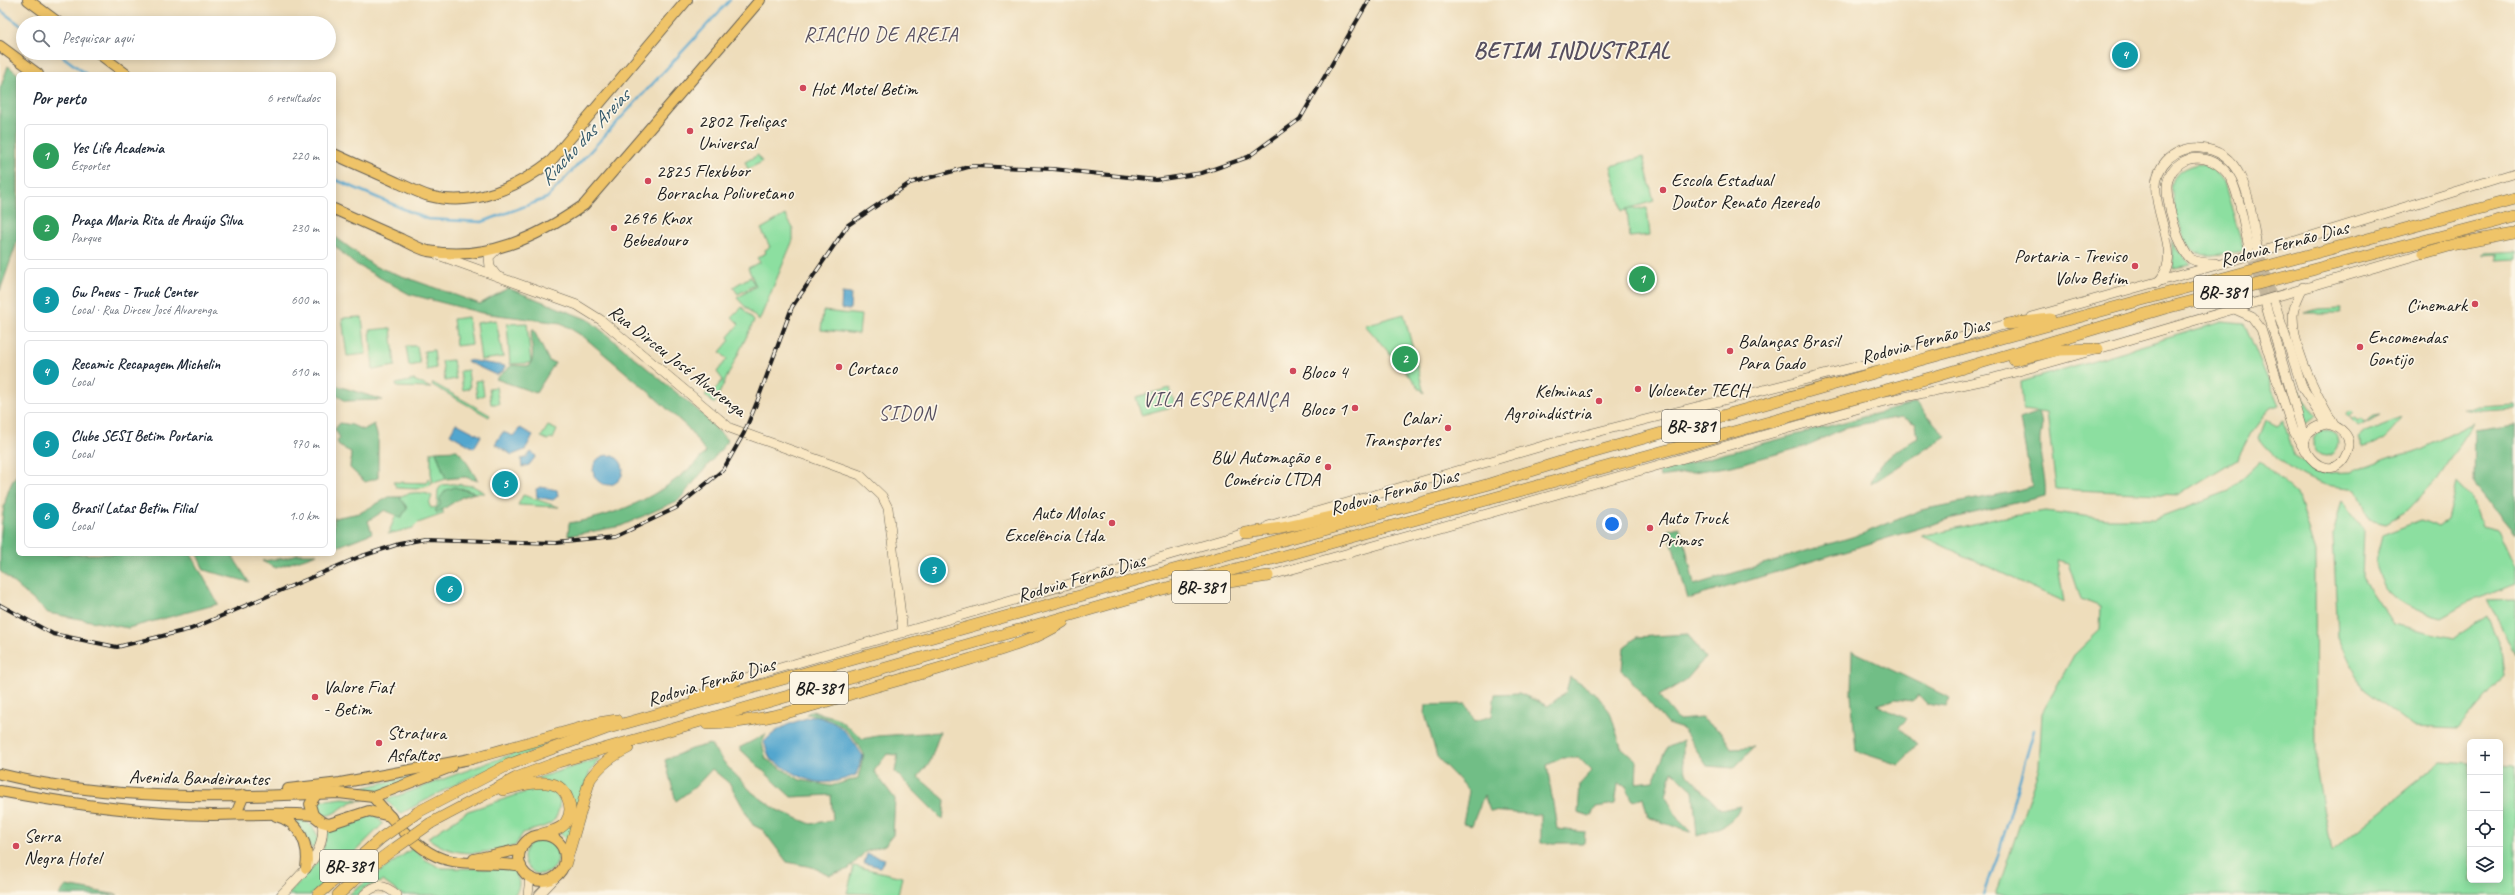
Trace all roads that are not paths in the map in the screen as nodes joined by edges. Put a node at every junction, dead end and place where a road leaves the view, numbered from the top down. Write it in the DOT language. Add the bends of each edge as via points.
graph roads {
  1 [pos="28,0"];
  2 [pos="687,0"];
  3 [pos="760,0"];
  4 [pos="50,16"];
  5 [pos="0,46"];
  6 [pos="16,58"];
  7 [pos="19,60"];
  8 [pos="107,60"];
  9 [pos="35,72"];
  10 [pos="123,72"];
  11 [pos="336,155"];
  12 [pos="2515,173"];
  13 [pos="2515,199"];
  14 [pos="336,210"];
  15 [pos="2515,217"];
  16 [pos="2515,233"];
  17 [pos="497,249"];
  18 [pos="428,251"];
  19 [pos="2424,253"];
  20 [pos="2224,263"];
  21 [pos="497,276"];
  22 [pos="2157,283"];
  23 [pos="2303,287"];
  24 [pos="2232,308"];
  25 [pos="2086,315"];
  26 [pos="2008,324"];
  27 [pos="2098,349"];
  28 [pos="1930,378"];
  29 [pos="2330,424"];
  30 [pos="2306,440"];
  31 [pos="2306,452"];
  32 [pos="1486,485"];
  33 [pos="1246,533"];
  34 [pos="1268,576"];
  35 [pos="1134,597"];
  36 [pos="903,633"];
  37 [pos="735,681"];
  38 [pos="678,709"];
  39 [pos="663,714"];
  40 [pos="670,730"];
  41 [pos="470,759"];
  42 [pos="0,774"];
  43 [pos="0,791"];
  44 [pos="244,795"];
  45 [pos="316,795"];
  46 [pos="481,796"];
  47 [pos="373,797"];
  48 [pos="236,814"];
  49 [pos="270,814"];
  50 [pos="313,815"];
  51 [pos="390,816"];
  52 [pos="322,822"];
  53 [pos="542,834"];
  54 [pos="520,849"];
  55 [pos="460,861"];
  56 [pos="565,865"];
  57 [pos="521,866"];
  58 [pos="306,868"];
  59 [pos="557,876"];
  60 [pos="530,878"];
  61 [pos="281,895"];
  62 [pos="318,895"];
  63 [pos="338,895"];
  64 [pos="364,895"];
  65 [pos="398,895"];
  66 [pos="528,895"];
  67 [pos="539,895"];
  1 -- 4 [label="main road"];
  2 -- 11 [label="main road" via="551,161 531,177 508,188 487,196 461,200 430,196"];
  3 -- 17 [label="main road" via="584,205 554,226 524,241"];
  5 -- 6 [label="main road"];
  7 -- 9 [label="main road"];
  8 -- 10 [label="main road"];
  12 -- 20 [label="main road, Rodovia Fernão Dias / BR-381"];
  13 -- 25 [label="highway, Rodovia Fernão Dias / BR-381"];
  14 -- 18 [label="main road"];
  15 -- 28 [label="highway, Rodovia Fernão Dias / BR-381" via="2170,307"];
  16 -- 19 [label="highway, BR-381"];
  17 -- 18 [label="main road" via="467,253"];
  17 -- 21 [label="main road" via="489,257 490,268"];
  18 -- 21 [label="main road, Rua Dirceu José Alvarenga"];
  19 -- 23 [label="main road, BR-381"];
  20 -- 22 [label="main road, Rodovia Fernão Dias / BR-381"];
  20 -- 22 [label="main road" via="2203,263 2191,259 2182,247 2166,192 2168,179 2183,162 2193,158 2213,161 2224,169 2232,180 2253,247 2243,182 2235,166 2225,156 2208,149 2196,148 2177,152 2168,159 2157,174 2155,182 2169,266 2165,276"];
  21 -- 36 [label="main road, Rua Dirceu José Alvarenga" via="578,305 601,320 730,428 860,475 882,496 888,508"];
  22 -- 26 [label="main road, Rodovia Fernão Dias / BR-381"];
  23 -- 24 [label="main road, BR-381"];
  23 -- 29 [label="main road" via="2293,316 2316,394"];
  24 -- 27 [label="main road, BR-381"];
  24 -- 31 [label="main road" via="2252,318 2261,329 2292,428"];
  25 -- 26 [label="highway"];
  25 -- 32 [label="highway, Rodovia Fernão Dias / BR-381" via="1875,372"];
  26 -- 33 [label="main road, Rodovia Fernão Dias / BR-381" via="1891,358 1553,443"];
  27 -- 28 [label="highway" via="2059,350"];
  27 -- 34 [label="main road, BR-381" via="1990,379 1881,402"];
  28 -- 35 [label="highway, Rodovia Fernão Dias / BR-381"];
  29 -- 30 [label="main road" via="2313,429"];
  29 -- 30 [label="main road" via="2302,387 2270,305"];
  29 -- 31 [label="main road" via="2342,430 2348,441 2347,454 2340,463 2322,467 2309,459"];
  30 -- 31 [label="main road"];
  32 -- 33 [label="highway" via="1455,489 1331,518"];
  32 -- 38 [label="highway, Rodovia Fernão Dias / BR-381" via="1170,570"];
  33 -- 36 [label="main road, Rodovia Fernão Dias / BR-381"];
  34 -- 35 [label="highway, BR-381"];
  35 -- 40 [label="highway, Rodovia Fernão Dias / BR-381" via="1072,616 1045,634 1025,643 921,674 762,718 729,724 692,724"];
  36 -- 37 [label="main road, Rodovia Fernão Dias / BR-381"];
  37 -- 38 [label="highway, BR-381" via="697,697"];
  38 -- 39 [label="highway, Rodovia Fernão Dias / BR-381"];
  39 -- 41 [label="highway" via="598,723"];
  39 -- 62 [label="highway, Rodovia Fernão Dias / BR-381, bridge" via="605,730 508,766 418,812 381,838"];
  40 -- 46 [label="highway, Rodovia Fernão Dias / BR-381" via="558,762 516,778"];
  40 -- 56 [label="highway" via="613,755 599,767 590,780"];
  41 -- 44 [label="main road" via="340,783"];
  41 -- 47 [label="main road"];
  42 -- 44 [label="main road, Avenida Bandeirantes" via="52,786 138,795"];
  43 -- 48 [label="main road, Avenida Bandeirantes" via="112,808 212,815"];
  44 -- 45 [label="main road, Avenida Bandeirantes"];
  44 -- 48 [label="main road"];
  45 -- 47 [label="main road, Avenida Bandeirantes" via="354,793"];
  45 -- 50 [label="main road" via="310,804"];
  46 -- 53 [label="highway, BR-381" via="521,785 541,782 553,784 567,796 569,813 567,821 560,828"];
  46 -- 63 [label="highway, Rodovia Fernão Dias / BR-381, bridge" via="431,823 365,870"];
  47 -- 51 [label="main road"];
  48 -- 49 [label="main road, Avenida Bandeirantes"];
  49 -- 50 [label="main road, Avenida Bandeirantes"];
  49 -- 58 [label="main road" via="288,820 300,833 307,850"];
  50 -- 52 [label="main road"];
  51 -- 52 [label="main road" via="369,811 337,823"];
  51 -- 55 [label="main road" via="427,851 436,856"];
  52 -- 58 [label="main road, BR-381" via="322,843"];
  53 -- 54 [label="main road" via="529,838"];
  53 -- 56 [label="main road" via="556,838 561,844 565,850"];
  54 -- 55 [label="main road"];
  54 -- 57 [label="main road"];
  55 -- 57 [label="main road"];
  56 -- 59 [label="main road"];
  57 -- 60 [label="main road"];
  58 -- 61 [label="main road, BR-381"];
  59 -- 60 [label="main road" via="544,881"];
  59 -- 67 [label="main road"];
  60 -- 66 [label="main road"];
  64 -- 65 [label="main road" via="378,885 385,885"];
}
